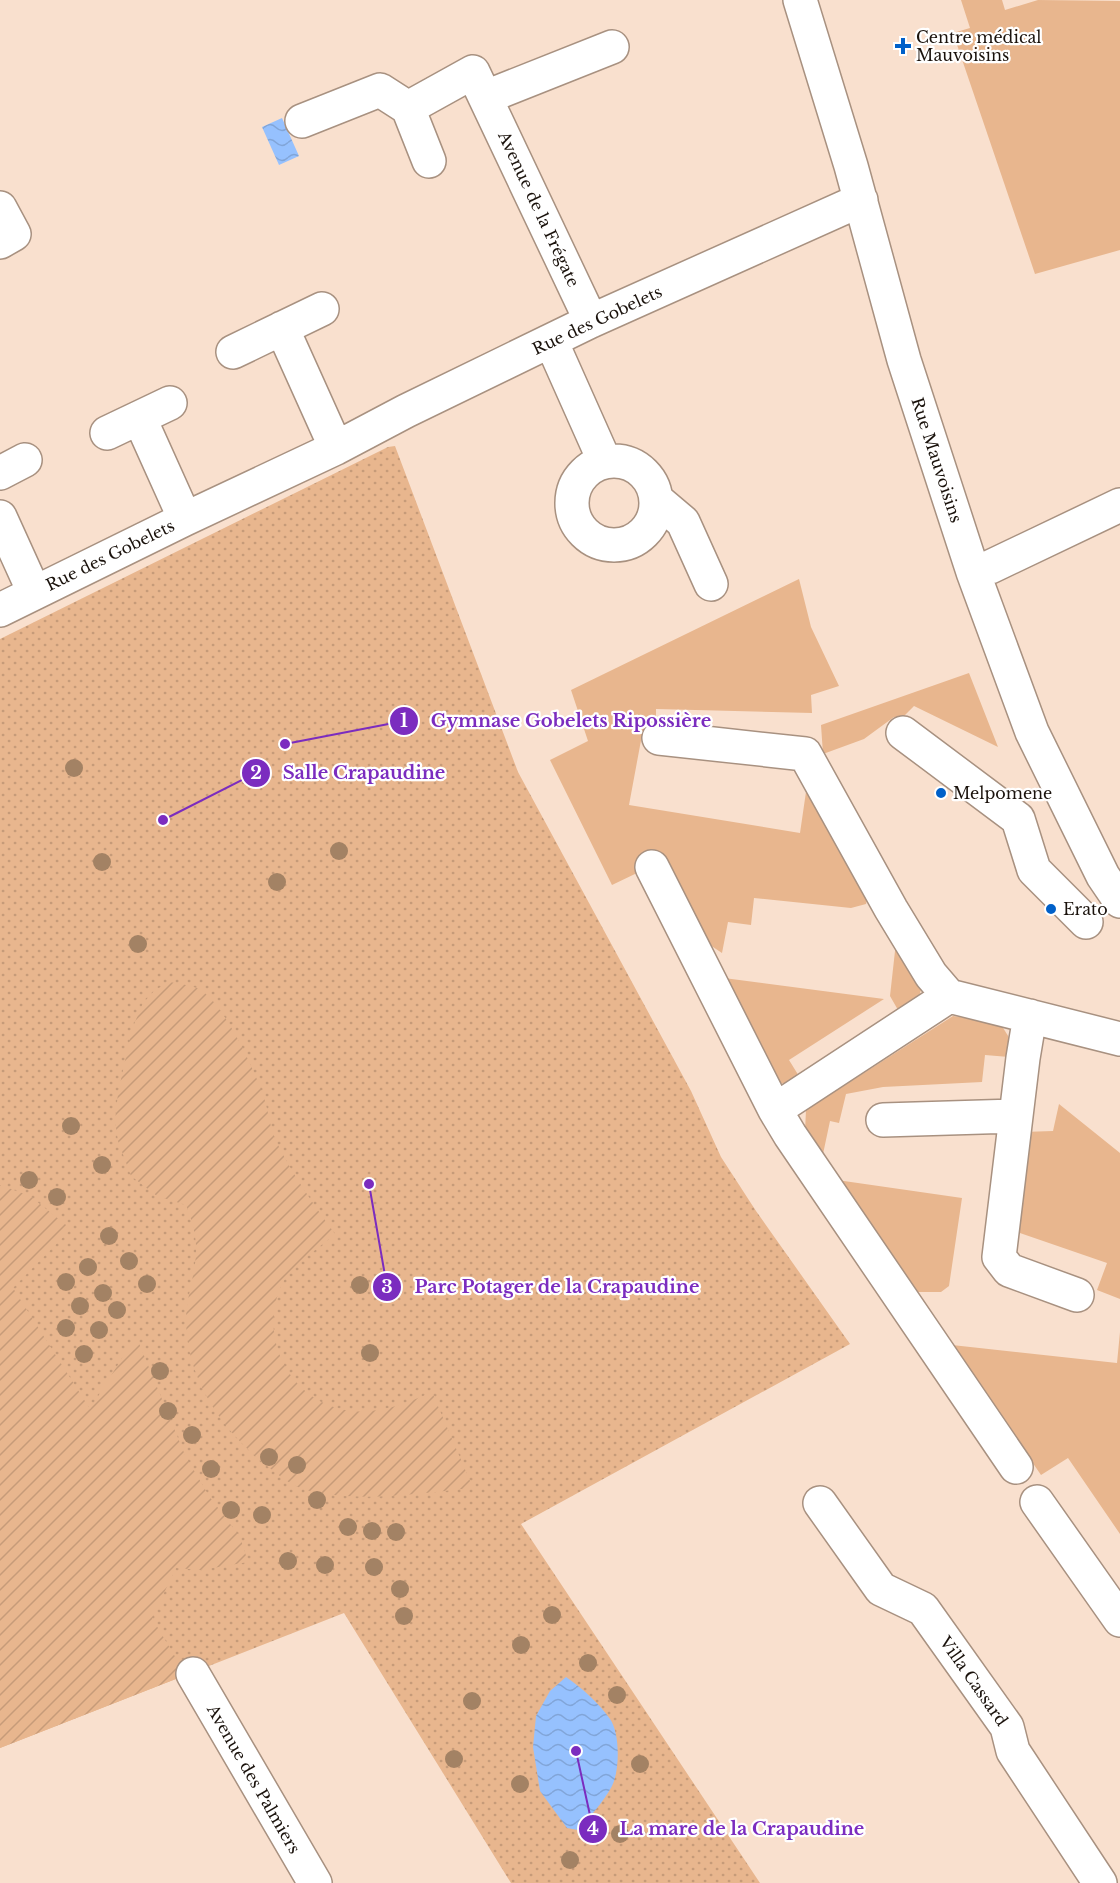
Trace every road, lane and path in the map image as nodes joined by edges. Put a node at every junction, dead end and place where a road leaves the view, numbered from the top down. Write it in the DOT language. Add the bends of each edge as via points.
graph roads {
  1 [pos="800,0"];
  2 [pos="612,47"];
  3 [pos="486,97"];
  4 [pos="408,108"];
  5 [pos="302,121"];
  6 [pos="429,160"];
  7 [pos="861,200"];
  8 [pos="0,208"];
  9 [pos="0,242"];
  10 [pos="322,309"];
  11 [pos="591,321"];
  12 [pos="282,328"];
  13 [pos="551,341"];
  14 [pos="233,352"];
  15 [pos="170,404"];
  16 [pos="140,419"];
  17 [pos="107,433"];
  18 [pos="336,448"];
  19 [pos="604,460"];
  20 [pos="657,500"];
  21 [pos="1120,505"];
  22 [pos="0,517"];
  23 [pos="185,519"];
  24 [pos="973,572"];
  25 [pos="711,584"];
  26 [pos="34,592"];
  27 [pos="0,610"];
  28 [pos="903,733"];
  29 [pos="659,738"];
  30 [pos="1064,796"];
  31 [pos="1018,819"];
  32 [pos="652,867"];
  33 [pos="1120,901"];
  34 [pos="1086,922"];
  35 [pos="949,996"];
  36 [pos="1030,1016"];
  37 [pos="1120,1039"];
  38 [pos="775,1110"];
  39 [pos="1015,1116"];
  40 [pos="883,1120"];
  41 [pos="1077,1295"];
  42 [pos="1016,1467"];
  43 [pos="1037,1502"];
  44 [pos="820,1503"];
  45 [pos="1120,1620"];
  46 [pos="193,1674"];
  47 [pos="315,1883"];
  48 [pos="1100,1883"];
  1 -- 7 [label="street, Rue Mauvoisins"];
  2 -- 3 [label="street"];
  3 -- 4 [label="street, Avenue de la Frégate" via="473,72"];
  3 -- 11 [label="street, Avenue de la Frégate"];
  4 -- 5 [label="street" via="380,90"];
  4 -- 6 [label="street"];
  7 -- 11 [label="street, Rue des Gobelets"];
  7 -- 24 [label="street, Rue Mauvoisins" via="904,360"];
  8 -- 9 [label="street" via="14,234"];
  10 -- 12 [label="street"];
  11 -- 13 [label="street, Rue des Gobelets"];
  12 -- 14 [label="street"];
  12 -- 18 [label="street"];
  13 -- 18 [label="street, Rue des Gobelets"];
  13 -- 19 [label="street"];
  15 -- 16 [label="street"];
  16 -- 17 [label="street"];
  16 -- 23 [label="street, Rue des Gobelets"];
  18 -- 23 [label="street, Rue des Gobelets"];
  19 -- 20 [label="street" via="635,465 651,480"];
  19 -- 20 [label="street" via="587,469 577,481 571,500 580,530 592,540 607,546 639,539 651,521"];
  20 -- 25 [label="street" via="683,522"];
  21 -- 24 [label="street"];
  22 -- 26 [label="street, Rue des Gobelets"];
  23 -- 26 [label="street, Rue des Gobelets"];
  24 -- 30 [label="street, Rue Mauvoisins" via="1032,732"];
  26 -- 27 [label="street, Rue des Gobelets"];
  28 -- 31 [label="street"];
  29 -- 35 [label="street" via="805,754 891,909 931,975"];
  30 -- 31 [label="street"];
  30 -- 33 [label="street, Rue Mauvoisins" via="1103,876"];
  31 -- 34 [label="street" via="1034,870"];
  32 -- 38 [label="street"];
  35 -- 36 [label="street"];
  35 -- 38 [label="street"];
  36 -- 37 [label="street"];
  36 -- 39 [label="street"];
  38 -- 42 [label="street"];
  39 -- 40 [label="street"];
  39 -- 41 [label="street" via="999,1257 1009,1270"];
  43 -- 45 [label="street"];
  44 -- 48 [label="street, Villa Cassard" via="881,1589 922,1609 1007,1727 1013,1751"];
  46 -- 47 [label="street, Avenue des Palmiers"];
}
